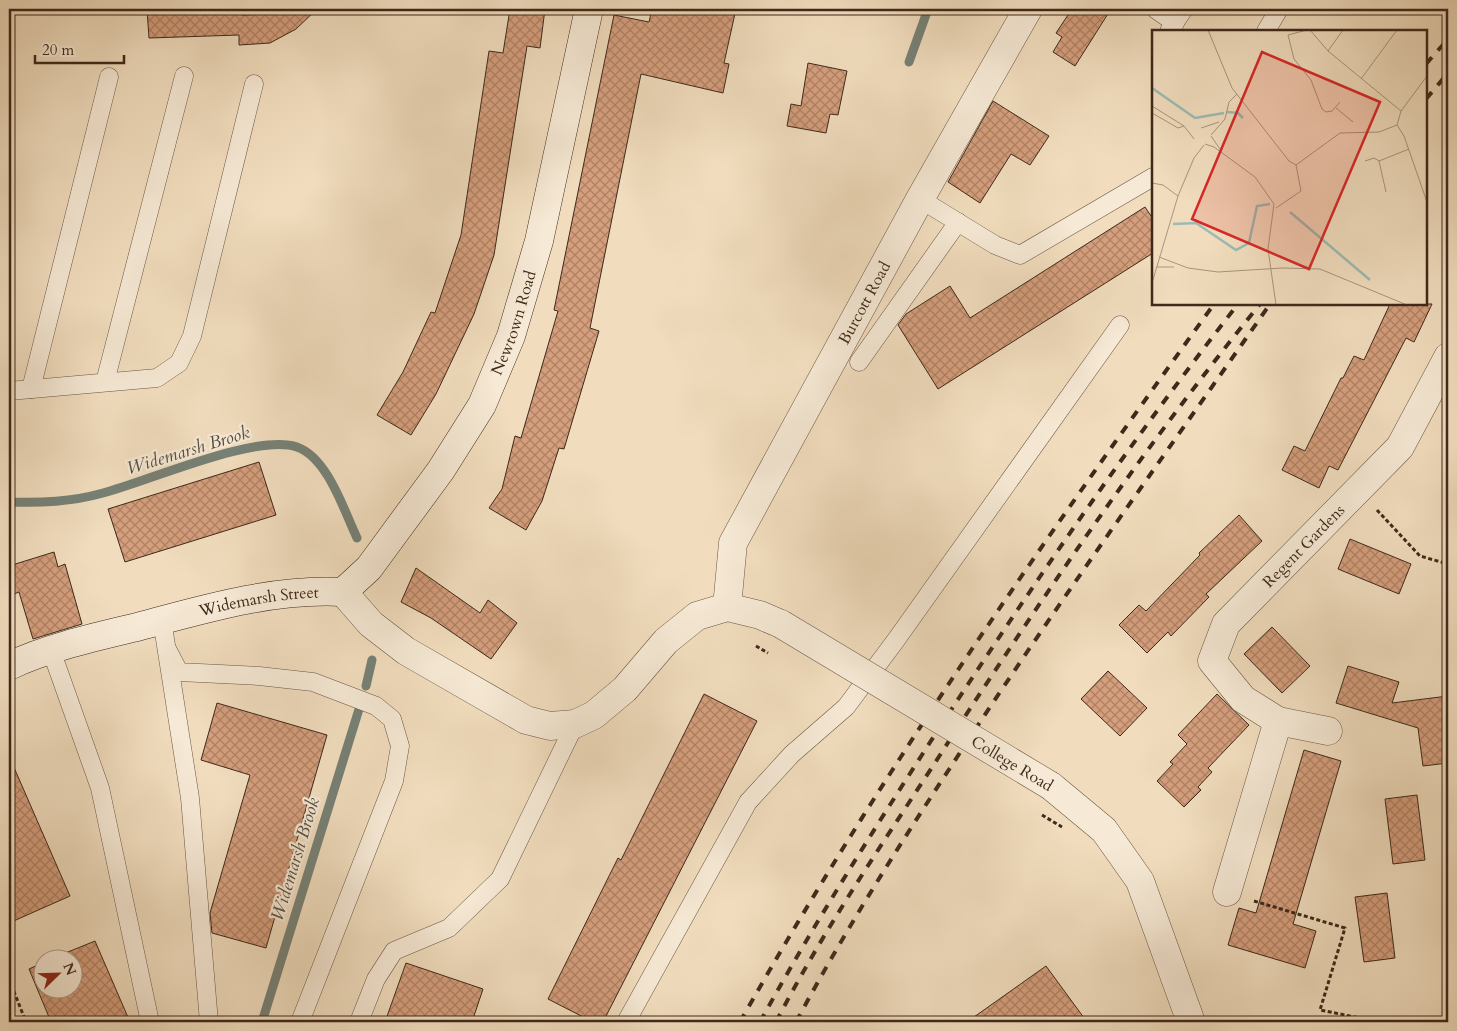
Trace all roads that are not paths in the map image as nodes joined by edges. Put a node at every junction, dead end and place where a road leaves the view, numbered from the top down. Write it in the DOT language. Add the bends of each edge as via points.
graph roads {
  1 [pos="589,9"];
  2 [pos="1028,9"];
  3 [pos="1155,9"];
  4 [pos="1279,9"];
  5 [pos="1176,21"];
  6 [pos="1267,30"];
  7 [pos="109,76"];
  8 [pos="184,76"];
  9 [pos="254,84"];
  10 [pos="1152,178"];
  11 [pos="920,199"];
  12 [pos="958,222"];
  13 [pos="1120,325"];
  14 [pos="1448,357"];
  15 [pos="860,362"];
  16 [pos="105,382"];
  17 [pos="31,389"];
  18 [pos="9,391"];
  19 [pos="343,592"];
  20 [pos="727,607"];
  21 [pos="162,620"];
  22 [pos="167,649"];
  23 [pos="51,650"];
  24 [pos="9,666"];
  25 [pos="1278,721"];
  26 [pos="574,724"];
  27 [pos="1328,731"];
  28 [pos="1227,892"];
  29 [pos="150,1022"];
  30 [pos="209,1022"];
  31 [pos="300,1022"];
  32 [pos="359,1022"];
  33 [pos="626,1022"];
  34 [pos="1190,1022"];
  1 -- 19 [label="street, Newtown Road" via="540,241 511,336 482,405 441,470 369,568"];
  2 -- 11 [label="street, Burcott Road"];
  3 -- 5 [label="lane"];
  4 -- 6 [label="lane"];
  7 -- 17 [label="lane"];
  8 -- 16 [label="lane"];
  9 -- 16 [label="lane" via="192,336 179,363 157,378"];
  10 -- 12 [label="lane" via="1020,255 995,245"];
  11 -- 12 [label="lane"];
  11 -- 20 [label="street, Burcott Road" via="733,543"];
  12 -- 15 [label="lane"];
  13 -- 33 [label="lane" via="846,707 792,754 748,802"];
  14 -- 25 [label="street, Regent Gardens" via="1400,447 1226,624 1212,661 1243,699"];
  16 -- 17 [label="lane"];
  17 -- 18 [label="lane"];
  19 -- 21 [label="street, Widemarsh Street" via="314,590 263,597"];
  19 -- 26 [label="street" via="371,624 406,651 480,694 526,720 550,726"];
  20 -- 26 [label="street" via="698,616 666,641 625,689 594,715"];
  20 -- 34 [label="street, College Road, bridge" via="760,614 781,624 1051,786 1104,830 1140,881"];
  21 -- 22 [label="lane"];
  21 -- 23 [label="street, Widemarsh Street"];
  22 -- 30 [label="lane" via="190,798"];
  22 -- 31 [label="lane" via="179,672 312,682 376,706 392,719 400,746 394,781"];
  23 -- 24 [label="street, Widemarsh Street"];
  23 -- 29 [label="lane" via="100,788"];
  25 -- 27 [label="street, Regent Gardens"];
  25 -- 28 [label="street"];
  26 -- 32 [label="lane" via="500,879 449,928 394,951 376,979"];
}
